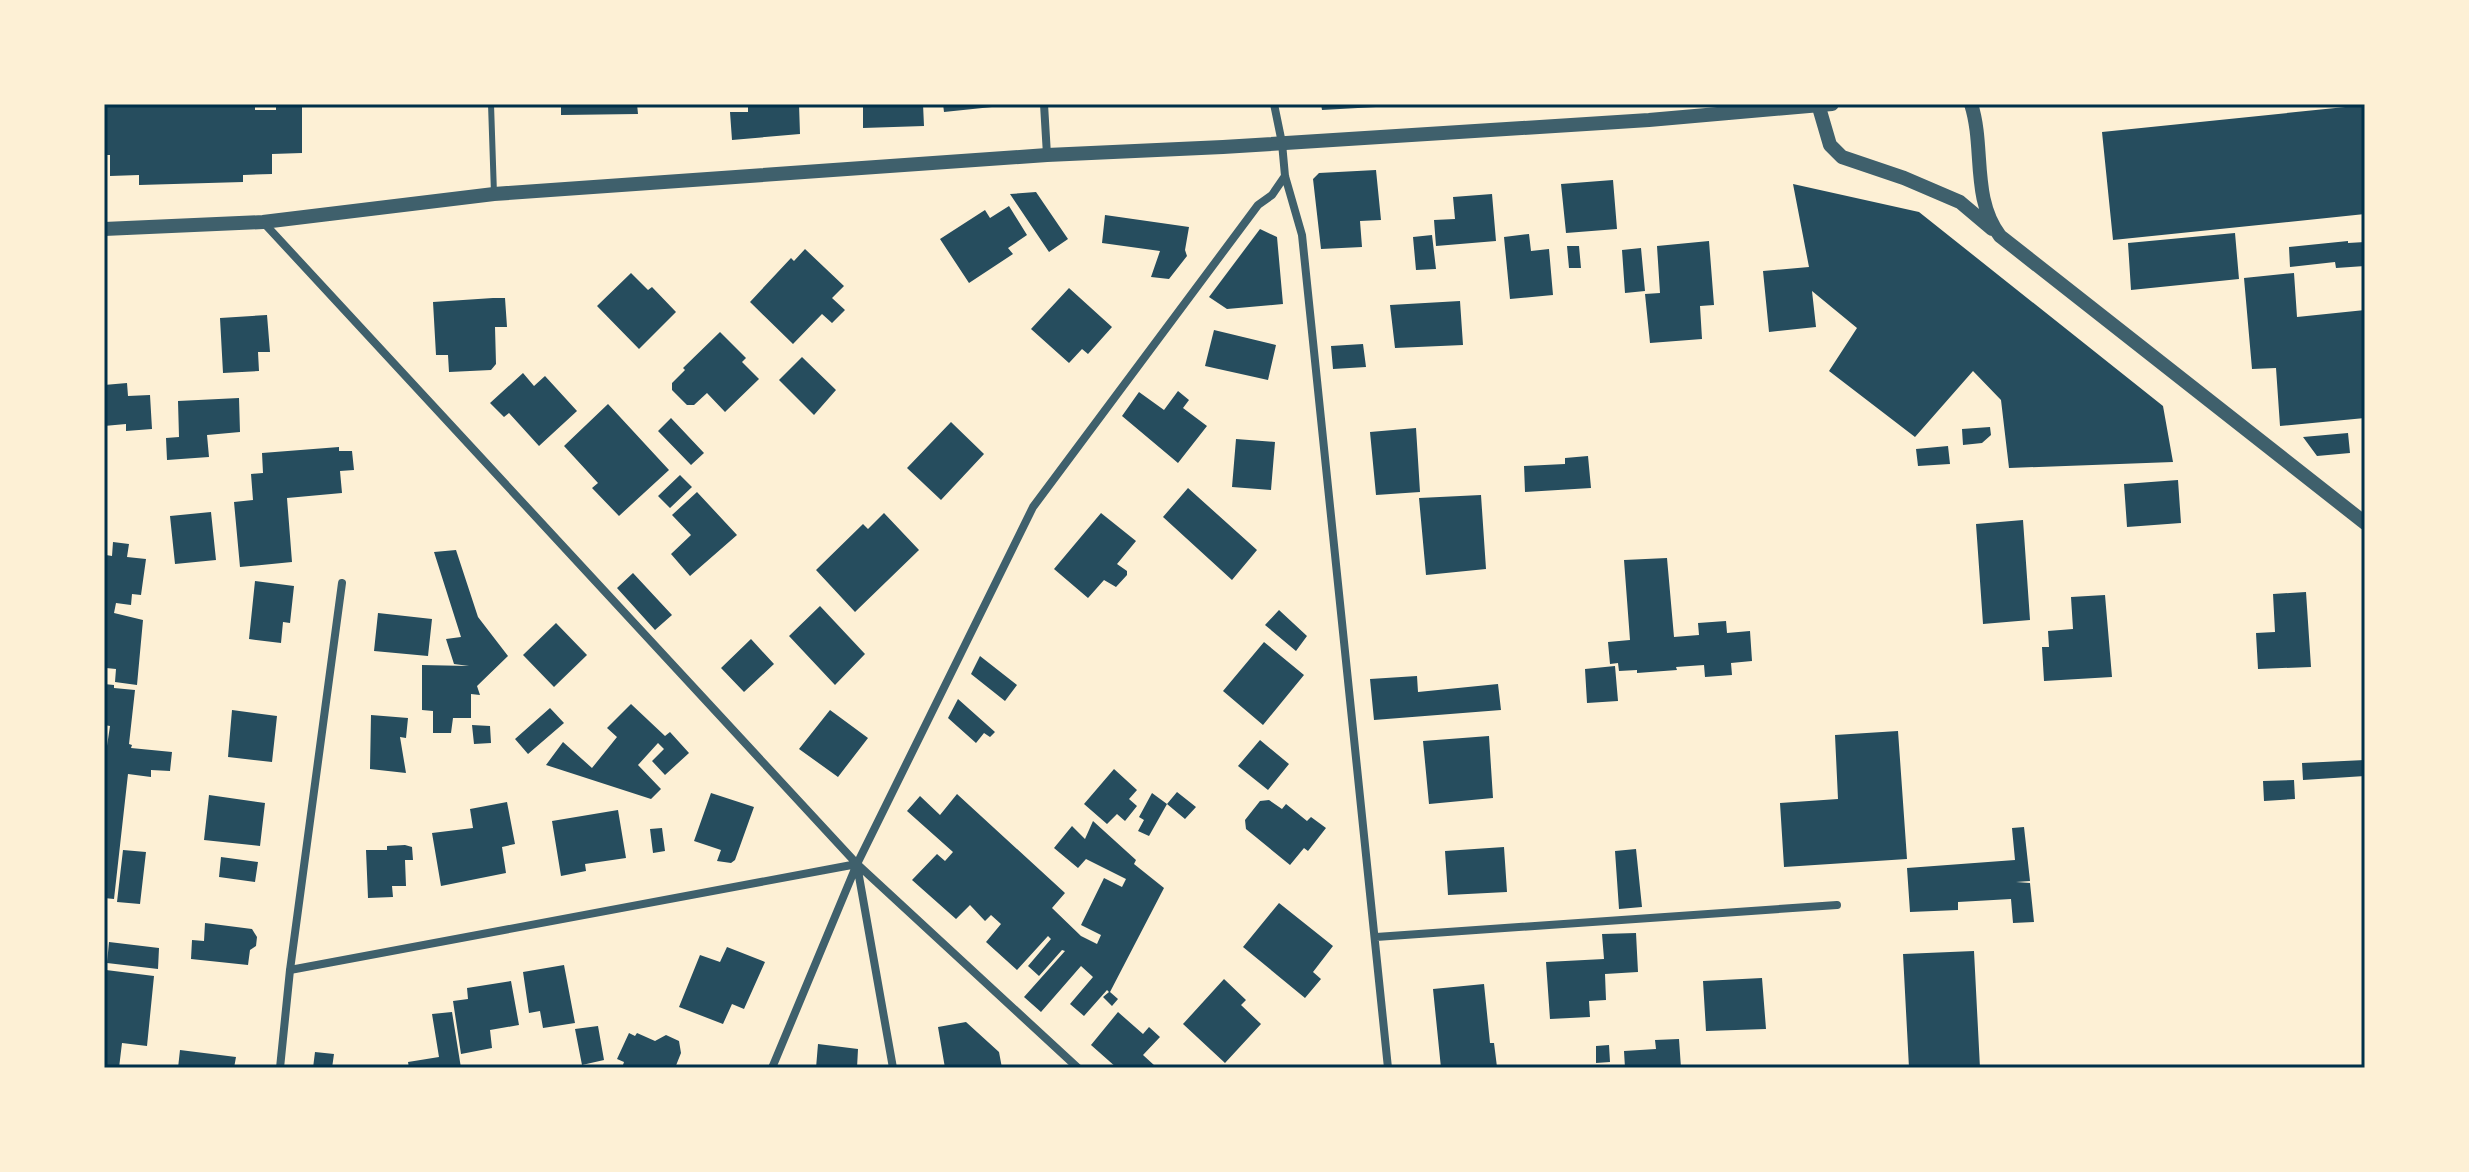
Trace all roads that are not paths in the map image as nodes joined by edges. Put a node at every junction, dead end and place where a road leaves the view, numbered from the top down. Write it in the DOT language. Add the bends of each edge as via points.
graph roads {
  1 [pos="491,104"];
  2 [pos="1044,104"];
  3 [pos="1274,104"];
  4 [pos="1686,104"];
  5 [pos="1971,104"];
  6 [pos="1823,105"];
  7 [pos="1649,120"];
  8 [pos="1282,143"];
  9 [pos="1047,155"];
  10 [pos="1285,176"];
  11 [pos="494,194"];
  12 [pos="263,222"];
  13 [pos="104,229"];
  14 [pos="2000,236"];
  15 [pos="2365,523"];
  16 [pos="342,583"];
  17 [pos="857,864"];
  18 [pos="1837,905"];
  19 [pos="1376,937"];
  20 [pos="290,970"];
  21 [pos="280,1068"];
  22 [pos="772,1068"];
  23 [pos="893,1068"];
  24 [pos="1078,1068"];
  25 [pos="1388,1068"];
  1 -- 11 [label="lane"];
  2 -- 9 [label="street"];
  3 -- 8 [label="street"];
  4 -- 7 [label="street"];
  5 -- 14 [label="street" via="1983,198"];
  6 -- 7 [label="street"];
  6 -- 14 [label="street" via="1830,145 1842,157 1960,202"];
  7 -- 8 [label="street"];
  8 -- 9 [label="street"];
  8 -- 10 [label="street"];
  9 -- 11 [label="street"];
  10 -- 17 [label="street" via="1033,507"];
  10 -- 19 [label="street" via="1302,235"];
  11 -- 12 [label="street"];
  12 -- 13 [label="street"];
  12 -- 17 [label="street"];
  14 -- 15 [label="street"];
  16 -- 20 [label="street"];
  17 -- 20 [label="street"];
  17 -- 22 [label="street"];
  17 -- 23 [label="street"];
  17 -- 24 [label="street"];
  18 -- 19 [label="street"];
  19 -- 25 [label="street"];
  20 -- 21 [label="street"];
}
